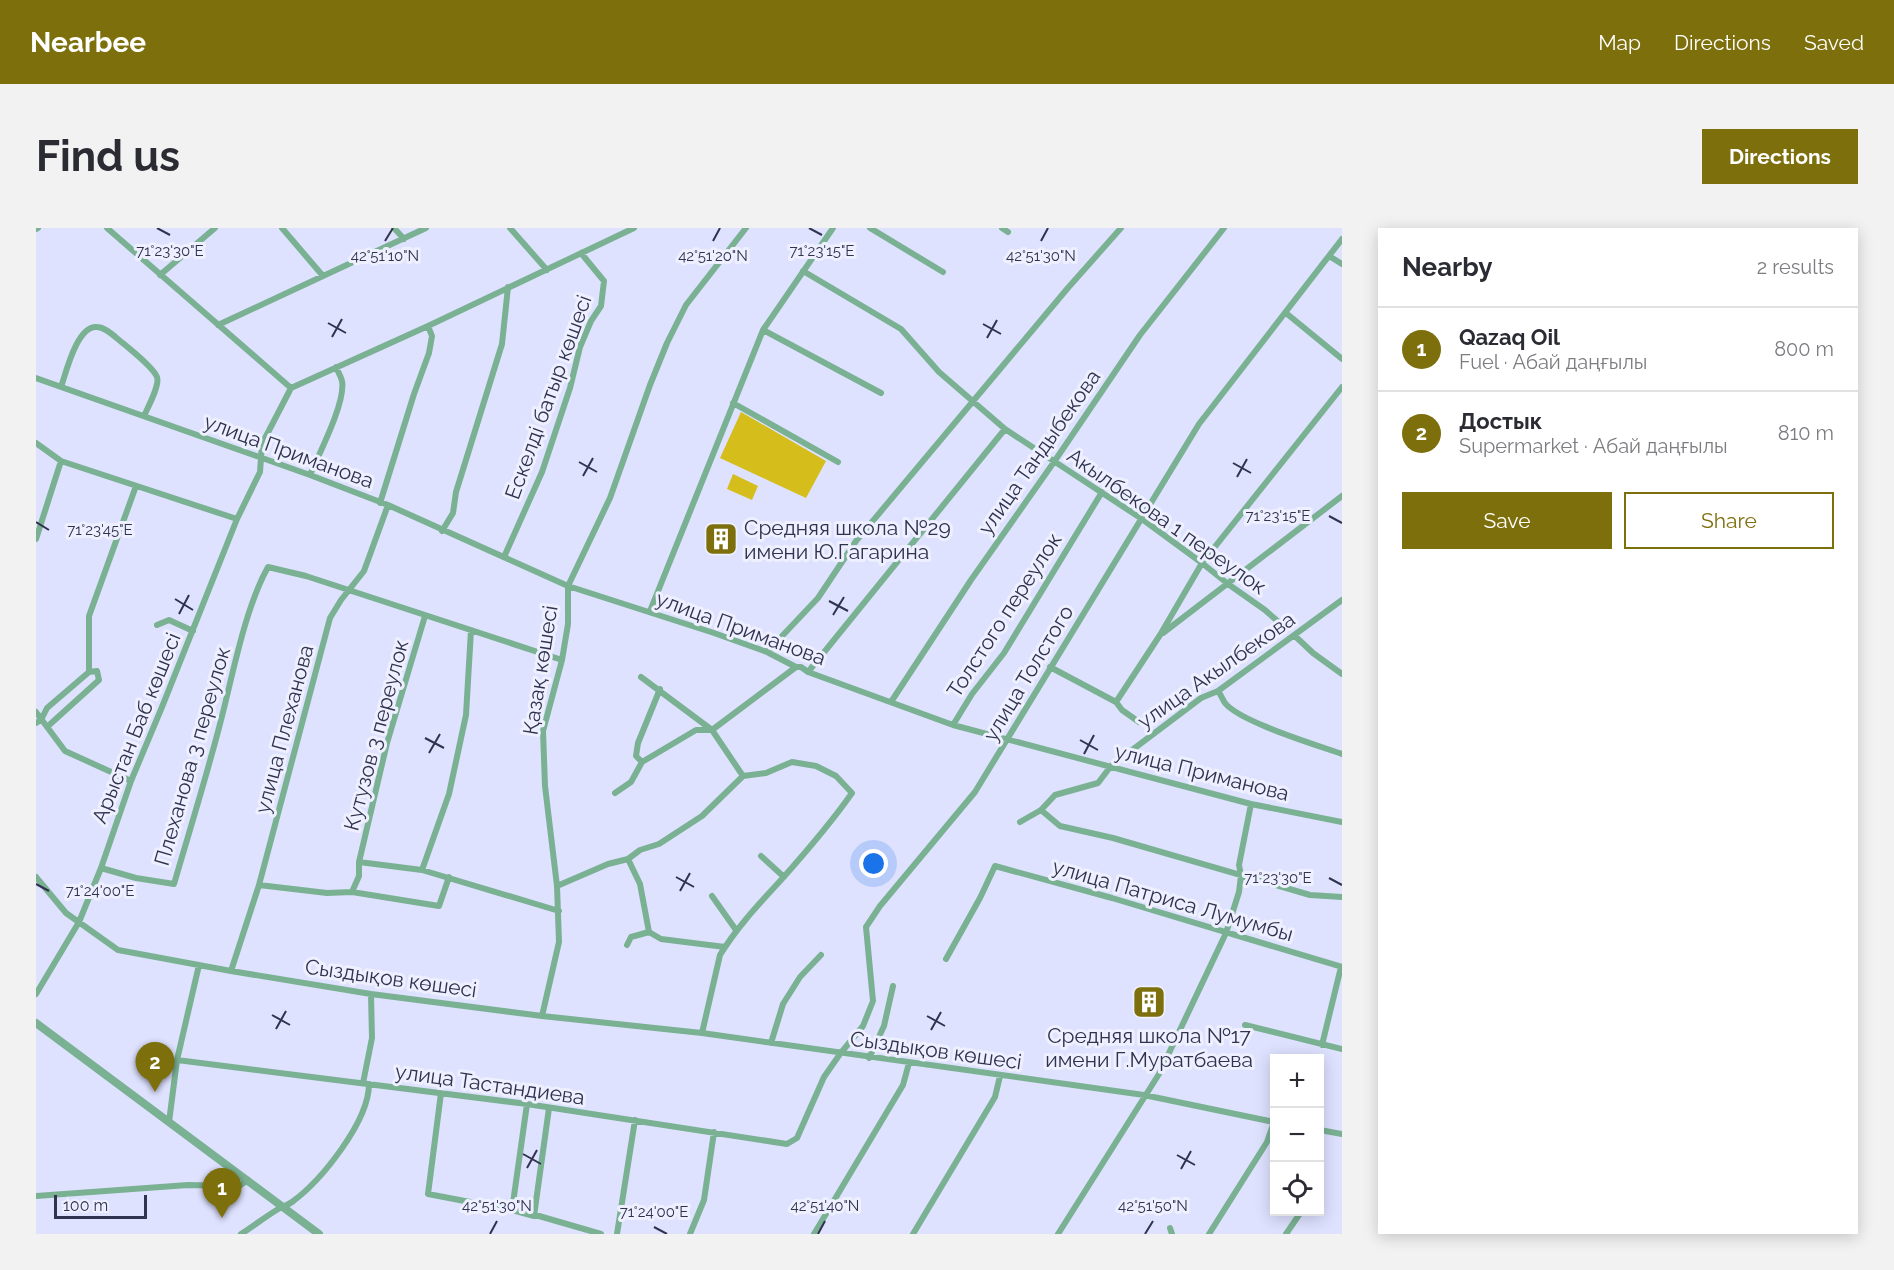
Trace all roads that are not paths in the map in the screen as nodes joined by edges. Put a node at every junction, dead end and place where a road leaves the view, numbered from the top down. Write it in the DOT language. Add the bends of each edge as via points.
graph roads {
  1 [pos="107,228"];
  2 [pos="215,228"];
  3 [pos="282,228"];
  4 [pos="394,228"];
  5 [pos="426,228"];
  6 [pos="510,228"];
  7 [pos="634,228"];
  8 [pos="746,228"];
  9 [pos="833,228"];
  10 [pos="870,228"];
  11 [pos="1121,228"];
  12 [pos="1224,228"];
  13 [pos="404,238"];
  14 [pos="1342,239"];
  15 [pos="581,253"];
  16 [pos="1329,256"];
  17 [pos="1342,264"];
  18 [pos="547,270"];
  19 [pos="803,271"];
  20 [pos="944,272"];
  21 [pos="160,275"];
  22 [pos="323,276"];
  23 [pos="508,287"];
  24 [pos="1286,313"];
  25 [pos="219,326"];
  26 [pos="428,326"];
  27 [pos="763,330"];
  28 [pos="1342,359"];
  29 [pos="336,368"];
  30 [pos="36,378"];
  31 [pos="61,387"];
  32 [pos="1342,387"];
  33 [pos="291,388"];
  34 [pos="881,393"];
  35 [pos="974,402"];
  36 [pos="733,403"];
  37 [pos="144,416"];
  38 [pos="1005,429"];
  39 [pos="36,443"];
  40 [pos="262,458"];
  41 [pos="61,461"];
  42 [pos="838,462"];
  43 [pos="1054,462"];
  44 [pos="310,475"];
  45 [pos="136,486"];
  46 [pos="1102,492"];
  47 [pos="1342,496"];
  48 [pos="380,502"];
  49 [pos="388,505"];
  50 [pos="237,519"];
  51 [pos="1142,519"];
  52 [pos="442,531"];
  53 [pos="36,539"];
  54 [pos="504,557"];
  55 [pos="1202,562"];
  56 [pos="1228,584"];
  57 [pos="568,586"];
  58 [pos="349,591"];
  59 [pos="1342,600"];
  60 [pos="1174,610"];
  61 [pos="650,611"];
  62 [pos="425,616"];
  63 [pos="1185,616"];
  64 [pos="157,625"];
  65 [pos="1282,626"];
  66 [pos="471,630"];
  67 [pos="193,631"];
  68 [pos="1160,635"];
  69 [pos="1295,636"];
  70 [pos="767,652"];
  71 [pos="562,660"];
  72 [pos="1050,667"];
  73 [pos="796,668"];
  74 [pos="89,672"];
  75 [pos="808,672"];
  76 [pos="1342,674"];
  77 [pos="641,677"];
  78 [pos="660,689"];
  79 [pos="1218,691"];
  80 [pos="891,702"];
  81 [pos="1116,702"];
  82 [pos="36,712"];
  83 [pos="38,721"];
  84 [pos="1139,722"];
  85 [pos="953,725"];
  86 [pos="47,727"];
  87 [pos="712,730"];
  88 [pos="1007,739"];
  89 [pos="1342,754"];
  90 [pos="642,762"];
  91 [pos="1111,766"];
  92 [pos="744,776"];
  93 [pos="131,780"];
  94 [pos="615,793"];
  95 [pos="1251,804"];
  96 [pos="1041,810"];
  97 [pos="1020,822"];
  98 [pos="1342,822"];
  99 [pos="761,856"];
  100 [pos="628,859"];
  101 [pos="359,862"];
  102 [pos="101,868"];
  103 [pos="422,870"];
  104 [pos="1241,875"];
  105 [pos="36,877"];
  106 [pos="449,877"];
  107 [pos="784,877"];
  108 [pos="260,885"];
  109 [pos="557,886"];
  110 [pos="352,892"];
  111 [pos="712,896"];
  112 [pos="1342,897"];
  113 [pos="559,911"];
  114 [pos="79,922"];
  115 [pos="736,930"];
  116 [pos="649,932"];
  117 [pos="1226,933"];
  118 [pos="627,945"];
  119 [pos="725,947"];
  120 [pos="821,955"];
  121 [pos="946,959"];
  122 [pos="199,966"];
  123 [pos="1342,967"];
  124 [pos="231,971"];
  125 [pos="893,986"];
  126 [pos="36,994"];
  127 [pos="371,994"];
  128 [pos="542,1016"];
  129 [pos="36,1023"];
  130 [pos="1245,1025"];
  131 [pos="702,1033"];
  132 [pos="771,1043"];
  133 [pos="1322,1045"];
  134 [pos="1342,1049"];
  135 [pos="840,1054"];
  136 [pos="869,1058"];
  137 [pos="177,1060"];
  138 [pos="909,1063"];
  139 [pos="1000,1076"];
  140 [pos="366,1083"];
  141 [pos="441,1093"];
  142 [pos="1144,1095"];
  143 [pos="527,1104"];
  144 [pos="549,1108"];
  145 [pos="634,1120"];
  146 [pos="1270,1121"];
  147 [pos="169,1122"];
  148 [pos="1324,1131"];
  149 [pos="714,1132"];
  150 [pos="1270,1134"];
  151 [pos="1342,1134"];
  152 [pos="797,1138"];
  153 [pos="248,1180"];
  154 [pos="36,1196"];
  155 [pos="281,1207"];
  156 [pos="512,1210"];
  157 [pos="534,1216"];
  158 [pos="1298,1216"];
  159 [pos="241,1234"];
  160 [pos="319,1234"];
  161 [pos="602,1234"];
  162 [pos="617,1234"];
  163 [pos="690,1234"];
  164 [pos="814,1234"];
  165 [pos="913,1234"];
  166 [pos="1058,1234"];
  167 [pos="1209,1234"];
  168 [pos="1286,1234"];
  1 -- 21 [label="street"];
  2 -- 21 [label="street"];
  3 -- 22 [label="street"];
  4 -- 13 [label="street"];
  5 -- 13 [label="street"];
  6 -- 18 [label="street"];
  7 -- 15 [label="street"];
  8 -- 57 [label="street, Қазақ көшесі" via="686,305 676,324 610,498"];
  9 -- 19 [label="street"];
  10 -- 20 [label="street"];
  11 -- 35 [label="street"];
  12 -- 43 [label="street, улица Тандыбекова" via="1140,334"];
  13 -- 22 [label="street"];
  14 -- 16 [label="street, улица Толстого"];
  15 -- 18 [label="street"];
  15 -- 54 [label="street, Ескелді батыр көшесі" via="604,281 604,297 580,347 542,472"];
  16 -- 17 [label="street"];
  16 -- 24 [label="street, улица Толстого"];
  18 -- 23 [label="street"];
  19 -- 27 [label="street"];
  19 -- 35 [label="street, Акылбекова 1 переулок" via="901,329 939,372"];
  21 -- 25 [label="street"];
  22 -- 25 [label="street"];
  23 -- 26 [label="street"];
  23 -- 52 [label="street" via="502,344 453,513"];
  24 -- 28 [label="street"];
  24 -- 51 [label="street, улица Толстого" via="1199,424"];
  25 -- 33 [label="street"];
  26 -- 29 [label="street"];
  26 -- 48 [label="street" via="432,336 429,353"];
  27 -- 34 [label="street"];
  27 -- 36 [label="street"];
  29 -- 33 [label="street"];
  29 -- 44 [label="street" via="342,382 339,404"];
  30 -- 31 [label="street, улица Приманова"];
  31 -- 37 [label="street, улица Приманова"];
  31 -- 37 [label="street" via="78,339 89,328 98,326 130,349 157,377"];
  32 -- 55 [label="street"];
  33 -- 40 [label="street, Арыстан Баб көшесі" via="262,444"];
  35 -- 38 [label="street, Акылбекова 1 переулок"];
  35 -- 70 [label="street" via="856,541 818,598"];
  36 -- 42 [label="street"];
  36 -- 61 [label="street"];
  37 -- 40 [label="street, улица Приманова"];
  38 -- 43 [label="street, Акылбекова 1 переулок"];
  38 -- 75 [label="street"];
  39 -- 41 [label="street"];
  40 -- 44 [label="street, улица Приманова"];
  40 -- 50 [label="street, Арыстан Баб көшесі" via="260,472"];
  41 -- 45 [label="street"];
  41 -- 53 [label="street"];
  43 -- 46 [label="street, Акылбекова 1 переулок"];
  43 -- 80 [label="street, улица Тандыбекова"];
  44 -- 48 [label="street, улица Приманова"];
  45 -- 50 [label="street"];
  45 -- 74 [label="street" via="89,616"];
  46 -- 51 [label="street, Акылбекова 1 переулок"];
  46 -- 85 [label="street, Толстого переулок" via="1004,653"];
  47 -- 56 [label="street"];
  48 -- 49 [label="street, улица Приманова"];
  49 -- 52 [label="street, улица Приманова"];
  49 -- 58 [label="street, улица Плеханова" via="364,572"];
  50 -- 67 [label="street, Арыстан Баб көшесі"];
  51 -- 55 [label="street, Акылбекова 1 переулок"];
  51 -- 72 [label="street, улица Толстого"];
  52 -- 54 [label="street, улица Приманова"];
  54 -- 57 [label="street, улица Приманова"];
  55 -- 56 [label="street, Акылбекова 1 переулок"];
  55 -- 60 [label="street"];
  56 -- 63 [label="street"];
  56 -- 65 [label="street, Акылбекова 1 переулок"];
  57 -- 61 [label="street, улица Приманова"];
  57 -- 71 [label="street, Қазақ көшесі" via="568,624"];
  58 -- 62 [label="street"];
  58 -- 102 [label="street, Плеханова 3 переулок" via="268,567 246,625 174,884"];
  58 -- 108 [label="street, улица Плеханова" via="330,618"];
  59 -- 69 [label="street, улица Акылбекова"];
  60 -- 63 [label="street"];
  60 -- 68 [label="street"];
  61 -- 70 [label="street, улица Приманова"];
  62 -- 66 [label="street"];
  62 -- 101 [label="street, Кутузов 3 переулок" via="387,743"];
  63 -- 68 [label="street"];
  64 -- 67 [label="street" via="169,620"];
  66 -- 71 [label="street"];
  66 -- 103 [label="street" via="466,715 449,794"];
  67 -- 93 [label="street, Арыстан Баб көшесі"];
  68 -- 81 [label="street"];
  69 -- 76 [label="street"];
  69 -- 79 [label="street, улица Акылбекова"];
  70 -- 73 [label="street, улица Приманова"];
  71 -- 109 [label="street, Қазақ көшесі" via="543,731"];
  72 -- 81 [label="street"];
  72 -- 88 [label="street, улица Толстого"];
  73 -- 75 [label="street, улица Приманова"];
  73 -- 87 [label="street"];
  74 -- 83 [label="street" via="47,708"];
  74 -- 86 [label="street" via="97,671 99,680"];
  75 -- 80 [label="street, улица Приманова"];
  77 -- 78 [label="street"];
  78 -- 87 [label="street"];
  78 -- 90 [label="street" via="638,743 636,756"];
  79 -- 89 [label="street" via="1238,713"];
  79 -- 91 [label="street, улица Акылбекова" via="1201,698"];
  80 -- 85 [label="street, улица Приманова"];
  81 -- 84 [label="street"];
  82 -- 83 [label="street"];
  83 -- 86 [label="street"];
  85 -- 88 [label="street, улица Приманова"];
  86 -- 93 [label="street" via="65,751"];
  87 -- 90 [label="street" via="696,730"];
  87 -- 92 [label="street"];
  88 -- 91 [label="street, улица Приманова"];
  88 -- 135 [label="street, улица Толстого" via="975,792 866,927 873,1001 863,1026"];
  90 -- 94 [label="street" via="631,782"];
  91 -- 95 [label="street, улица Приманова"];
  91 -- 96 [label="street, улица Акылбекова" via="1098,783 1054,795"];
  92 -- 100 [label="street" via="702,816"];
  92 -- 107 [label="street" via="766,773 792,762 816,766 836,776 852,793"];
  93 -- 102 [label="street, Арыстан Баб көшесі"];
  95 -- 98 [label="street, улица Приманова"];
  95 -- 104 [label="street" via="1239,866"];
  96 -- 97 [label="street, улица Акылбекова"];
  96 -- 104 [label="street" via="1060,826"];
  99 -- 107 [label="street"];
  100 -- 109 [label="street"];
  100 -- 116 [label="street" via="640,884"];
  101 -- 103 [label="street, Кутузов 3 переулок"];
  101 -- 110 [label="street, Кутузов 3 переулок" via="359,876"];
  102 -- 114 [label="street, Арыстан Баб көшесі"];
  103 -- 106 [label="street, Кутузов 3 переулок"];
  104 -- 112 [label="street" via="1310,895"];
  104 -- 117 [label="street"];
  105 -- 114 [label="street, Сыздықов көшесі" via="66,913"];
  106 -- 110 [label="street" via="439,906"];
  106 -- 113 [label="street, Кутузов 3 переулок"];
  107 -- 115 [label="street"];
  108 -- 110 [label="street"];
  108 -- 124 [label="street, улица Плеханова"];
  109 -- 113 [label="street, Қазақ көшесі"];
  111 -- 115 [label="street"];
  113 -- 128 [label="street, Қазақ көшесі" via="559,942"];
  114 -- 122 [label="street, Сыздықов көшесі" via="118,950"];
  114 -- 126 [label="street, Арыстан Баб көшесі"];
  115 -- 119 [label="street"];
  116 -- 118 [label="street" via="631,937"];
  116 -- 119 [label="street" via="661,939"];
  117 -- 121 [label="street, улица Патриса Лумумбы" via="994,866"];
  117 -- 123 [label="street, улица Патриса Лумумбы"];
  117 -- 142 [label="street" via="1159,1074"];
  119 -- 131 [label="street"];
  120 -- 132 [label="street" via="800,977 783,1004"];
  122 -- 124 [label="street, Сыздықов көшесі"];
  122 -- 137 [label="street"];
  123 -- 133 [label="street"];
  124 -- 127 [label="street, Сыздықов көшесі"];
  125 -- 136 [label="street" via="884,1026"];
  127 -- 128 [label="street, Сыздықов көшесі"];
  127 -- 140 [label="street" via="372,1038"];
  128 -- 131 [label="street, Сыздықов көшесі"];
  129 -- 147 [label="street"];
  130 -- 133 [label="street"];
  131 -- 132 [label="street, Сыздықов көшесі"];
  132 -- 135 [label="street, Сыздықов көшесі"];
  133 -- 134 [label="street"];
  135 -- 136 [label="street, Сыздықов көшесі"];
  135 -- 152 [label="street, улица Толстого" via="824,1077"];
  136 -- 138 [label="street, Сыздықов көшесі"];
  137 -- 140 [label="street, улица Тастандиева"];
  137 -- 147 [label="street"];
  138 -- 139 [label="street, Сыздықов көшесі"];
  138 -- 164 [label="street" via="903,1085"];
  139 -- 142 [label="street, Сыздықов көшесі"];
  139 -- 165 [label="street" via="996,1097"];
  140 -- 141 [label="street, улица Тастандиева"];
  140 -- 155 [label="street" via="369,1096 340,1152 291,1203"];
  141 -- 143 [label="street, улица Тастандиева"];
  141 -- 156 [label="street" via="428,1194"];
  142 -- 146 [label="street, Сыздықов көшесі"];
  142 -- 166 [label="street"];
  143 -- 144 [label="street, улица Тастандиева"];
  143 -- 156 [label="street"];
  144 -- 145 [label="street, улица Тастандиева"];
  144 -- 157 [label="street"];
  145 -- 149 [label="street, улица Тастандиева"];
  145 -- 162 [label="street"];
  147 -- 153 [label="street"];
  148 -- 151 [label="street"];
  149 -- 152 [label="street, улица Тастандиева" via="787,1144"];
  149 -- 163 [label="street" via="704,1200"];
  150 -- 167 [label="street"];
  153 -- 154 [label="street" via="239,1186 188,1185"];
  153 -- 155 [label="street"];
  155 -- 159 [label="street"];
  155 -- 160 [label="street"];
  156 -- 157 [label="street"];
  157 -- 161 [label="street"];
  158 -- 168 [label="street"];
}
